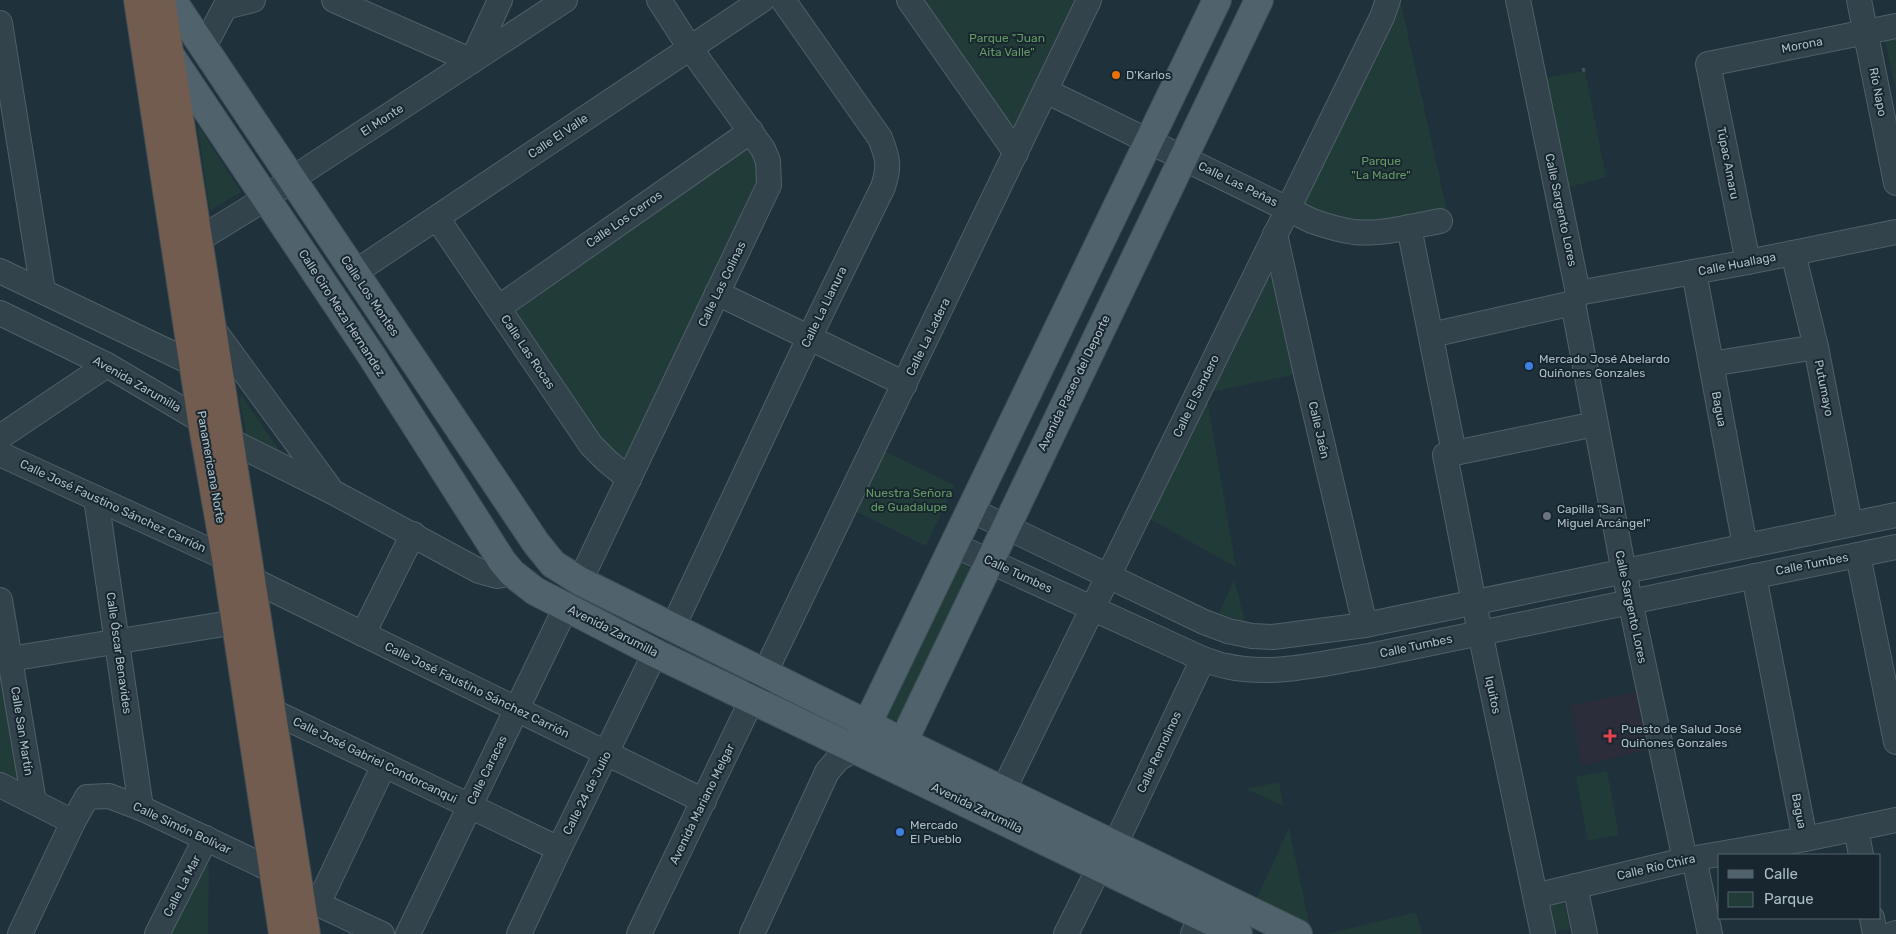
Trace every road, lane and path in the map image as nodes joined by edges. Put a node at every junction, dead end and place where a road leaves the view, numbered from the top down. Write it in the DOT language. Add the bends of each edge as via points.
graph roads {
  1 [pos="138,0"];
  2 [pos="161,0"];
  3 [pos="172,0"];
  4 [pos="253,0"];
  5 [pos="334,0"];
  6 [pos="500,0"];
  7 [pos="565,0"];
  8 [pos="659,0"];
  9 [pos="762,0"];
  10 [pos="783,0"];
  11 [pos="909,0"];
  12 [pos="1089,0"];
  13 [pos="1217,0"];
  14 [pos="1259,0"];
  15 [pos="1388,0"];
  16 [pos="1518,0"];
  17 [pos="1859,0"];
  18 [pos="223,3"];
  19 [pos="377,9"];
  20 [pos="0,23"];
  21 [pos="1896,26"];
  22 [pos="1866,32"];
  23 [pos="204,47"];
  24 [pos="690,48"];
  25 [pos="170,55"];
  26 [pos="472,61"];
  27 [pos="1708,64"];
  28 [pos="1583,68"];
  29 [pos="1585,74"];
  30 [pos="1046,91"];
  31 [pos="751,131"];
  32 [pos="1149,141"];
  33 [pos="1016,153"];
  34 [pos="1182,158"];
  35 [pos="292,179"];
  36 [pos="1896,183"];
  37 [pos="266,198"];
  38 [pos="1288,209"];
  39 [pos="437,218"];
  40 [pos="1440,221"];
  41 [pos="1409,227"];
  42 [pos="1896,232"];
  43 [pos="1275,234"];
  44 [pos="198,240"];
  45 [pos="1793,253"];
  46 [pos="1748,262"];
  47 [pos="0,271"];
  48 [pos="1694,272"];
  49 [pos="354,273"];
  50 [pos="43,291"];
  51 [pos="717,293"];
  52 [pos="1575,298"];
  53 [pos="498,308"];
  54 [pos="0,313"];
  55 [pos="211,326"];
  56 [pos="1430,334"];
  57 [pos="809,338"];
  58 [pos="1816,347"];
  59 [pos="194,364"];
  60 [pos="1711,364"];
  61 [pos="107,365"];
  62 [pos="905,384"];
  63 [pos="202,421"];
  64 [pos="1595,424"];
  65 [pos="0,437"];
  66 [pos="229,440"];
  67 [pos="0,454"];
  68 [pos="1450,454"];
  69 [pos="629,478"];
  70 [pos="331,491"];
  71 [pos="96,498"];
  72 [pos="971,510"];
  73 [pos="1896,515"];
  74 [pos="1850,524"];
  75 [pos="1005,526"];
  76 [pos="413,534"];
  77 [pos="954,545"];
  78 [pos="1745,546"];
  79 [pos="1896,547"];
  80 [pos="226,558"];
  81 [pos="989,561"];
  82 [pos="1860,566"];
  83 [pos="1624,572"];
  84 [pos="512,573"];
  85 [pos="1108,576"];
  86 [pos="1754,576"];
  87 [pos="251,579"];
  88 [pos="580,581"];
  89 [pos="0,600"];
  90 [pos="1630,601"];
  91 [pos="1474,603"];
  92 [pos="566,606"];
  93 [pos="1092,608"];
  94 [pos="236,622"];
  95 [pos="1365,625"];
  96 [pos="673,627"];
  97 [pos="1480,632"];
  98 [pos="3,633"];
  99 [pos="363,634"];
  100 [pos="117,641"];
  101 [pos="655,653"];
  102 [pos="10,659"];
  103 [pos="1203,659"];
  104 [pos="766,674"];
  105 [pos="752,701"];
  106 [pos="517,709"];
  107 [pos="272,711"];
  108 [pos="867,724"];
  109 [pos="903,742"];
  110 [pos="1896,742"];
  111 [pos="855,749"];
  112 [pos="607,754"];
  113 [pos="384,765"];
  114 [pos="892,767"];
  115 [pos="0,785"];
  116 [pos="1003,791"];
  117 [pos="704,801"];
  118 [pos="34,802"];
  119 [pos="470,806"];
  120 [pos="142,808"];
  121 [pos="1896,820"];
  122 [pos="72,822"];
  123 [pos="1856,828"];
  124 [pos="206,838"];
  125 [pos="1805,839"];
  126 [pos="1115,845"];
  127 [pos="559,849"];
  128 [pos="1861,854"];
  129 [pos="1689,859"];
  130 [pos="1099,868"];
  131 [pos="274,871"];
  132 [pos="1575,886"];
  133 [pos="1535,896"];
  134 [pos="310,905"];
  135 [pos="1872,919"];
  136 [pos="1197,925"];
  137 [pos="0,926"];
  138 [pos="18,934"];
  139 [pos="157,934"];
  140 [pos="283,934"];
  141 [pos="306,934"];
  142 [pos="382,934"];
  143 [pos="408,934"];
  144 [pos="519,934"];
  145 [pos="639,934"];
  146 [pos="752,934"];
  147 [pos="1066,934"];
  148 [pos="1238,934"];
  149 [pos="1298,934"];
  150 [pos="1543,934"];
  151 [pos="1585,934"];
  152 [pos="1710,934"];
  153 [pos="1875,934"];
  1 -- 59 [label="highway, Panamericana Norte"];
  2 -- 25 [label="highway, Panamericana Norte"];
  3 -- 23 [label="main road, Calle Los Montes"];
  4 -- 18 [label="street"];
  5 -- 19 [label="street"];
  6 -- 26 [label="street"];
  7 -- 26 [label="street, El Monte"];
  8 -- 24 [label="street, Calle Las Colinas"];
  9 -- 24 [label="street, Calle El Valle"];
  10 -- 57 [label="street, Calle La Llanura" via="880,138 888,157 883,187"];
  11 -- 33 [label="street"];
  12 -- 30 [label="street, Calle La Ladera"];
  13 -- 32 [label="main road"];
  14 -- 34 [label="main road, Avenida Paseo del Deporte"];
  15 -- 38 [label="street, Calle El Sendero"];
  16 -- 52 [label="street, Calle Sargento Lores"];
  17 -- 22 [label="street, Río Napo"];
  18 -- 23 [label="street"];
  19 -- 26 [label="street"];
  20 -- 50 [label="street"];
  21 -- 22 [label="street, Morona"];
  22 -- 27 [label="street, Morona"];
  22 -- 36 [label="street, Río Napo"];
  23 -- 35 [label="main road, Calle Los Montes"];
  24 -- 31 [label="street, Calle Las Colinas"];
  24 -- 39 [label="street, Calle El Valle"];
  25 -- 37 [label="main road, Calle Ciro Meza Hernandez"];
  25 -- 44 [label="highway, Panamericana Norte"];
  26 -- 35 [label="street, El Monte"];
  27 -- 46 [label="street, Túpac Amaru"];
  28 -- 29 [label="path"];
  30 -- 32 [label="street, Calle Las Peñas"];
  30 -- 33 [label="street, Calle La Ladera"];
  31 -- 51 [label="street, Calle Las Colinas" via="768,161 769,186"];
  31 -- 53 [label="street, Calle Los Cerros"];
  32 -- 34 [label="street, Calle Las Peñas"];
  32 -- 72 [label="main road"];
  33 -- 62 [label="street, Calle La Ladera"];
  34 -- 38 [label="street, Calle Las Peñas"];
  34 -- 75 [label="main road, Avenida Paseo del Deporte"];
  35 -- 37 [label="street, El Monte"];
  35 -- 49 [label="main road, Calle Los Montes"];
  37 -- 44 [label="street, El Monte"];
  37 -- 84 [label="main road, Calle Ciro Meza Hernandez"];
  38 -- 41 [label="street, Calle Las Peñas" via="1312,221 1356,233"];
  38 -- 43 [label="street, Calle El Sendero"];
  39 -- 49 [label="street, Calle El Valle"];
  39 -- 53 [label="street, Calle Las Rocas"];
  40 -- 41 [label="street, Calle Las Peñas"];
  41 -- 56 [label="street, Iquitos"];
  42 -- 45 [label="street, Calle Huallaga"];
  43 -- 85 [label="street, Calle El Sendero"];
  43 -- 95 [label="street, Calle Jaén"];
  44 -- 55 [label="highway, Panamericana Norte"];
  45 -- 46 [label="street, Calle Huallaga"];
  45 -- 58 [label="street, Putumayo"];
  46 -- 48 [label="street, Calle Huallaga"];
  47 -- 50 [label="street"];
  48 -- 52 [label="street, Calle Huallaga"];
  48 -- 60 [label="street, Bagua"];
  49 -- 88 [label="main road, Calle Los Montes" via="543,554 552,564"];
  50 -- 59 [label="street"];
  51 -- 57 [label="street"];
  51 -- 69 [label="street, Calle Las Colinas"];
  52 -- 56 [label="street, Calle Huallaga"];
  52 -- 64 [label="street, Calle Sargento Lores"];
  53 -- 69 [label="street, Calle Las Rocas" via="591,445"];
  54 -- 61 [label="street, Avenida Zarumilla"];
  55 -- 66 [label="highway, Panamericana Norte"];
  55 -- 70 [label="street"];
  56 -- 68 [label="street, Iquitos"];
  57 -- 62 [label="street"];
  57 -- 96 [label="street, Calle La Llanura"];
  58 -- 60 [label="street"];
  58 -- 74 [label="street, Putumayo"];
  59 -- 63 [label="highway, Panamericana Norte"];
  60 -- 78 [label="street, Bagua"];
  61 -- 63 [label="street, Avenida Zarumilla"];
  61 -- 65 [label="street"];
  62 -- 104 [label="street, Calle La Ladera"];
  63 -- 66 [label="street, Avenida Zarumilla"];
  63 -- 80 [label="highway, Panamericana Norte"];
  64 -- 68 [label="street"];
  64 -- 83 [label="street, Calle Sargento Lores"];
  66 -- 70 [label="street, Avenida Zarumilla"];
  66 -- 87 [label="highway, Panamericana Norte"];
  67 -- 71 [label="street, Calle José Faustino Sánchez Carrión"];
  68 -- 91 [label="street, Iquitos"];
  69 -- 88 [label="street, Calle Las Colinas"];
  70 -- 76 [label="street, Avenida Zarumilla"];
  71 -- 80 [label="street, Calle José Faustino Sánchez Carrión"];
  71 -- 100 [label="street, Calle Óscar Benavides"];
  72 -- 75 [label="street"];
  72 -- 77 [label="main road"];
  73 -- 74 [label="street"];
  74 -- 78 [label="street"];
  75 -- 81 [label="main road, Avenida Paseo del Deporte"];
  75 -- 85 [label="street"];
  76 -- 84 [label="street, Avenida Zarumilla" via="479,571 497,576"];
  76 -- 99 [label="street"];
  77 -- 81 [label="street, Calle Tumbes"];
  77 -- 108 [label="main road"];
  78 -- 83 [label="street"];
  79 -- 82 [label="street, Calle Tumbes"];
  80 -- 94 [label="highway, Panamericana Norte"];
  81 -- 93 [label="street, Calle Tumbes"];
  81 -- 109 [label="main road, Avenida Paseo del Deporte"];
  82 -- 86 [label="street, Calle Tumbes"];
  82 -- 110 [label="street"];
  83 -- 90 [label="street, Calle Sargento Lores"];
  83 -- 91 [label="street"];
  84 -- 92 [label="main road, Avenida Zarumilla" via="535,590"];
  85 -- 93 [label="street, Calle El Sendero"];
  85 -- 95 [label="street" via="1228,631 1273,637"];
  86 -- 90 [label="street, Calle Tumbes"];
  86 -- 125 [label="street, Bagua"];
  87 -- 99 [label="street, Calle José Faustino Sánchez Carrión"];
  87 -- 107 [label="highway, Panamericana Norte"];
  88 -- 96 [label="main road"];
  89 -- 98 [label="street, Calle San Martín"];
  90 -- 97 [label="street, Calle Tumbes"];
  90 -- 129 [label="street, Calle Sargento Lores"];
  91 -- 95 [label="street"];
  91 -- 97 [label="street, Iquitos"];
  92 -- 101 [label="main road, Avenida Zarumilla"];
  92 -- 106 [label="street, Calle Caracas"];
  93 -- 103 [label="street, Calle Tumbes"];
  93 -- 116 [label="street, Calle El Sendero"];
  94 -- 100 [label="street"];
  94 -- 131 [label="highway, Panamericana Norte"];
  96 -- 104 [label="main road"];
  97 -- 103 [label="street, Calle Tumbes" via="1300,667 1251,670"];
  97 -- 133 [label="street, Iquitos"];
  98 -- 102 [label="street, Calle San Martín"];
  99 -- 106 [label="street, Calle José Faustino Sánchez Carrión"];
  100 -- 102 [label="street"];
  100 -- 120 [label="street, Calle Óscar Benavides"];
  101 -- 105 [label="main road, Avenida Zarumilla"];
  101 -- 112 [label="street, Calle 24 de Julio"];
  102 -- 118 [label="street, Calle San Martín"];
  103 -- 126 [label="street, Calle Remolinos"];
  104 -- 105 [label="street, Avenida Mariano Melgar"];
  104 -- 108 [label="main road"];
  105 -- 111 [label="main road, Avenida Zarumilla"];
  105 -- 117 [label="street, Avenida Mariano Melgar"];
  106 -- 112 [label="street, Calle José Faustino Sánchez Carrión"];
  106 -- 119 [label="street, Calle Caracas"];
  107 -- 113 [label="street, Calle José Gabriel Condorcanqui"];
  107 -- 134 [label="highway, Panamericana Norte"];
  108 -- 109 [label="main road"];
  108 -- 111 [label="main road"];
  109 -- 114 [label="main road, Avenida Paseo del Deporte"];
  109 -- 116 [label="main road"];
  111 -- 114 [label="main road, Avenida Zarumilla"];
  111 -- 146 [label="street" via="838,759 827,772"];
  112 -- 117 [label="street, Calle José Faustino Sánchez Carrión"];
  112 -- 127 [label="street, Calle 24 de Julio"];
  113 -- 119 [label="street, Calle José Gabriel Condorcanqui"];
  113 -- 134 [label="street"];
  114 -- 130 [label="main road, Avenida Zarumilla"];
  115 -- 118 [label="street"];
  116 -- 126 [label="main road"];
  117 -- 145 [label="street, Avenida Mariano Melgar"];
  118 -- 122 [label="street"];
  119 -- 127 [label="street, Calle José Gabriel Condorcanqui"];
  119 -- 143 [label="street, Calle Caracas"];
  120 -- 122 [label="street, Calle Simón Bolívar" via="109,796 87,797"];
  120 -- 124 [label="street, Calle Simón Bolívar"];
  121 -- 123 [label="street, Calle Río Chira"];
  122 -- 138 [label="street"];
  123 -- 125 [label="street, Calle Río Chira"];
  123 -- 128 [label="street"];
  124 -- 131 [label="street, Calle Simón Bolívar"];
  124 -- 139 [label="street, Calle La Mar"];
  125 -- 129 [label="street, Calle Río Chira"];
  126 -- 130 [label="street, Calle Remolinos"];
  126 -- 149 [label="main road"];
  127 -- 144 [label="street, Calle 24 de Julio"];
  129 -- 132 [label="street, Calle Río Chira"];
  129 -- 152 [label="street, Calle Sargento Lores"];
  130 -- 136 [label="main road, Avenida Zarumilla"];
  130 -- 147 [label="street, Calle Remolinos"];
  131 -- 140 [label="highway, Panamericana Norte"];
  132 -- 133 [label="street, Calle Río Chira"];
  132 -- 151 [label="street"];
  133 -- 150 [label="street, Iquitos"];
  134 -- 141 [label="highway, Panamericana Norte"];
  134 -- 142 [label="street"];
  135 -- 153 [label="street"];
  136 -- 148 [label="main road, Avenida Zarumilla"];
  137 -- 138 [label="street"];
}
